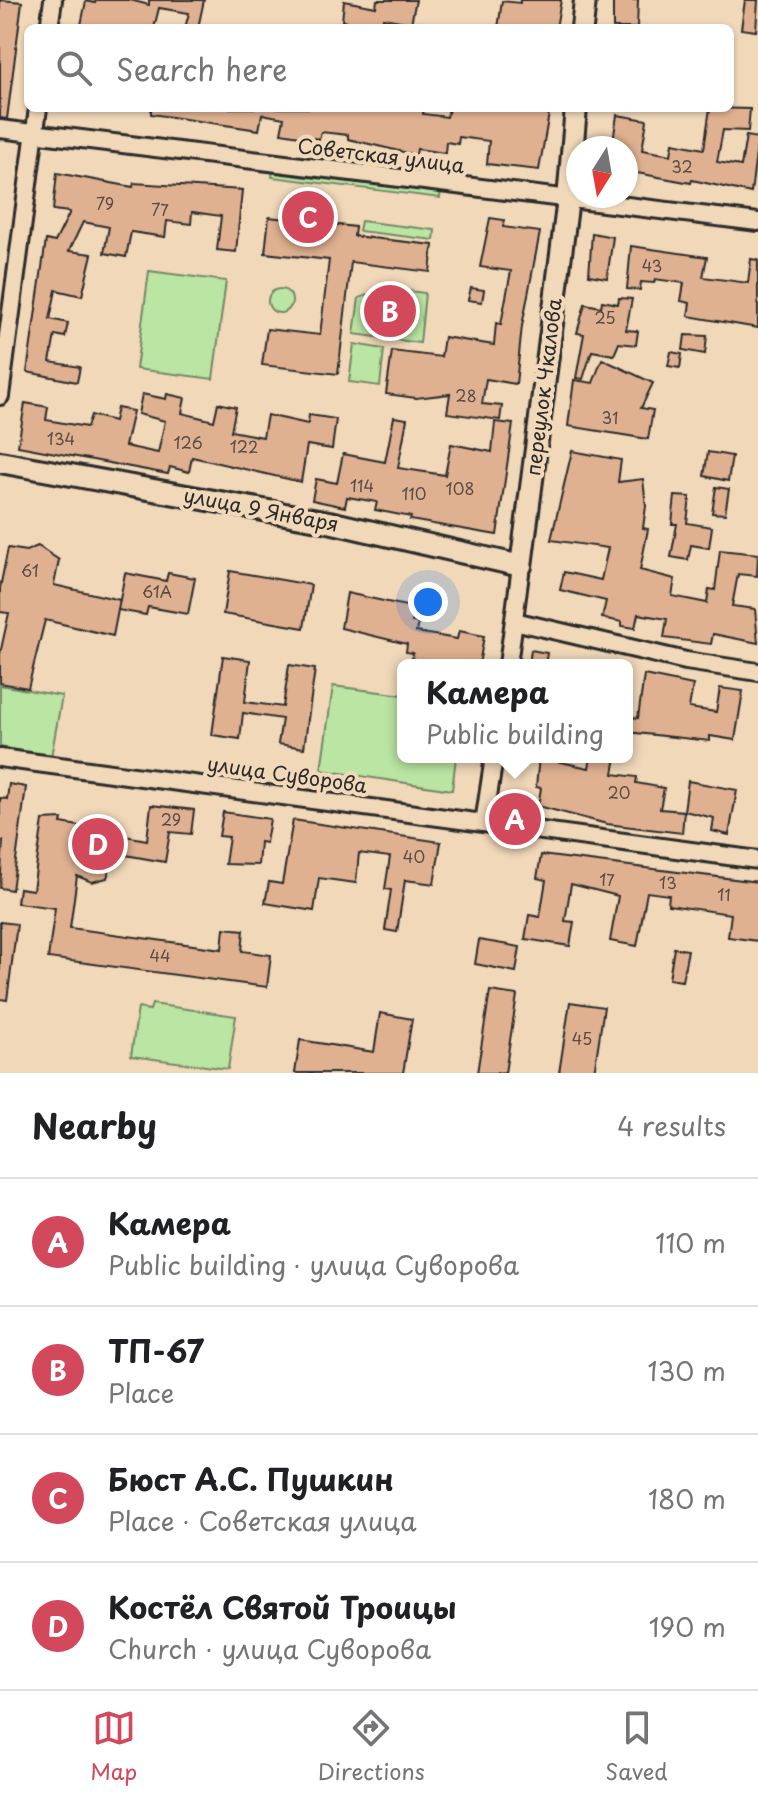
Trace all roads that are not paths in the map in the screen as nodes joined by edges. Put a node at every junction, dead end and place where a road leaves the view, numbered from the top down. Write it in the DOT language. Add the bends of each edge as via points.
graph roads {
  1 [pos="53,0"];
  2 [pos="585,0"];
  3 [pos="50,24"];
  4 [pos="582,24"];
  5 [pos="37,112"];
  6 [pos="576,112"];
  7 [pos="0,129"];
  8 [pos="34,133"];
  9 [pos="574,136"];
  10 [pos="566,199"];
  11 [pos="638,207"];
  12 [pos="567,208"];
  13 [pos="758,222"];
  14 [pos="0,396"];
  15 [pos="0,462"];
  16 [pos="521,566"];
  17 [pos="514,621"];
  18 [pos="509,659"];
  19 [pos="758,672"];
  20 [pos="0,758"];
  21 [pos="493,763"];
  22 [pos="484,823"];
  23 [pos="758,860"];
  1 -- 3 [label="street"];
  2 -- 4 [label="street"];
  5 -- 8 [label="street"];
  6 -- 9 [label="street, переулок Чкалова"];
  7 -- 8 [label="street, Советская улица"];
  8 -- 10 [label="street, Советская улица"];
  8 -- 14 [label="street"];
  11 -- 13 [label="street, Советская улица"];
  12 -- 16 [label="street, переулок Чкалова"];
  15 -- 16 [label="street, улица 9 Января" via="329,522"];
  16 -- 17 [label="street, переулок Чкалова"];
  17 -- 18 [label="street, переулок Чкалова"];
  17 -- 19 [label="street"];
  20 -- 22 [label="street, улица Суворова"];
  21 -- 22 [label="street"];
  22 -- 23 [label="street, улица Суворова"];
}
